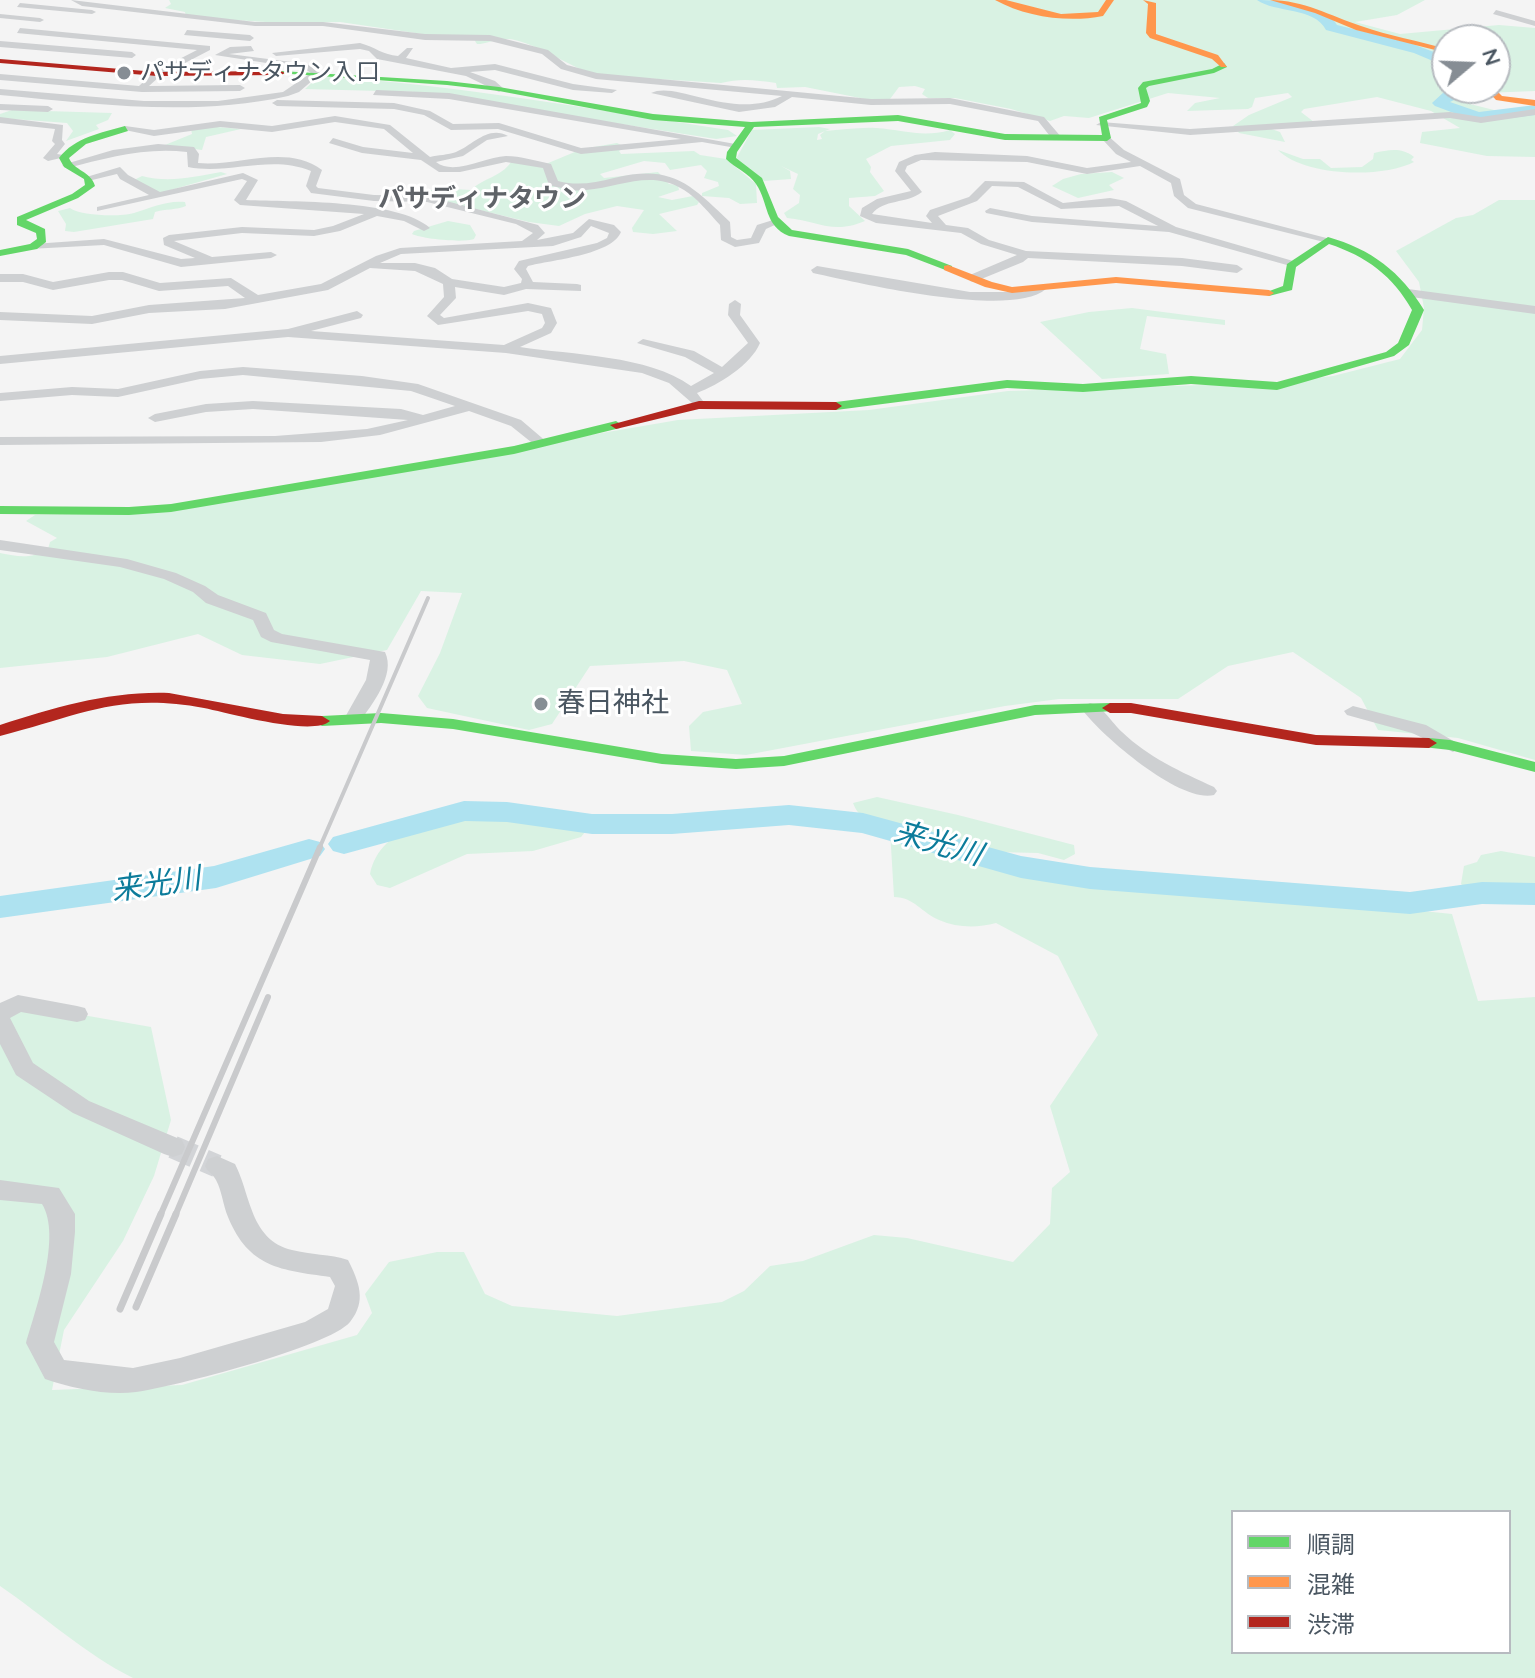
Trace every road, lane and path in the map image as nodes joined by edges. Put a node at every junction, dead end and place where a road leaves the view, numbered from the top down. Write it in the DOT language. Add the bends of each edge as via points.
graph roads {
  1 [pos="999,0"];
  2 [pos="1110,0"];
  3 [pos="1147,0"];
  4 [pos="1274,0"];
  5 [pos="15,5"];
  6 [pos="74,5"];
  7 [pos="1496,12"];
  8 [pos="0,16"];
  9 [pos="182,18"];
  10 [pos="47,21"];
  11 [pos="1535,24"];
  12 [pos="277,25"];
  13 [pos="16,31"];
  14 [pos="169,31"];
  15 [pos="380,33"];
  16 [pos="425,37"];
  17 [pos="250,38"];
  18 [pos="313,39"];
  19 [pos="0,42"];
  20 [pos="1431,47"];
  21 [pos="251,49"];
  22 [pos="536,49"];
  23 [pos="509,53"];
  24 [pos="138,55"];
  25 [pos="440,57"];
  26 [pos="169,58"];
  27 [pos="184,59"];
  28 [pos="400,59"];
  29 [pos="438,70"];
  30 [pos="1,74"];
  31 [pos="157,74"];
  32 [pos="314,82"];
  33 [pos="297,88"];
  34 [pos="142,89"];
  35 [pos="499,89"];
  36 [pos="0,92"];
  37 [pos="628,92"];
  38 [pos="639,92"];
  39 [pos="365,93"];
  40 [pos="791,94"];
  41 [pos="262,98"];
  42 [pos="1511,100"];
  43 [pos="127,103"];
  44 [pos="209,103"];
  45 [pos="1535,103"];
  46 [pos="0,107"];
  47 [pos="1535,112"];
  48 [pos="170,118"];
  49 [pos="1203,119"];
  50 [pos="0,120"];
  51 [pos="751,125"];
  52 [pos="125,129"];
  53 [pos="1170,129"];
  54 [pos="1104,131"];
  55 [pos="1057,138"];
  56 [pos="545,139"];
  57 [pos="699,140"];
  58 [pos="333,141"];
  59 [pos="736,145"];
  60 [pos="427,158"];
  61 [pos="66,160"];
  62 [pos="1142,163"];
  63 [pos="88,178"];
  64 [pos="159,196"];
  65 [pos="101,209"];
  66 [pos="990,211"];
  67 [pos="376,213"];
  68 [pos="773,223"];
  69 [pos="942,227"];
  70 [pos="424,228"];
  71 [pos="1172,229"];
  72 [pos="1328,240"];
  73 [pos="526,244"];
  74 [pos="33,247"];
  75 [pos="0,253"];
  76 [pos="1025,254"];
  77 [pos="271,255"];
  78 [pos="210,260"];
  79 [pos="1294,263"];
  80 [pos="366,266"];
  81 [pos="1237,269"];
  82 [pos="817,270"];
  83 [pos="0,278"];
  84 [pos="974,278"];
  85 [pos="449,282"];
  86 [pos="526,285"];
  87 [pos="577,288"];
  88 [pos="1040,289"];
  89 [pos="1408,293"];
  90 [pos="256,300"];
  91 [pos="735,304"];
  92 [pos="1535,310"];
  93 [pos="357,315"];
  94 [pos="0,316"];
  95 [pos="288,333"];
  96 [pos="643,343"];
  97 [pos="506,349"];
  98 [pos="0,360"];
  99 [pos="724,373"];
  100 [pos="0,397"];
  101 [pos="694,398"];
  102 [pos="468,407"];
  103 [pos="155,418"];
  104 [pos="420,419"];
  105 [pos="0,441"];
  106 [pos="541,443"];
  107 [pos="0,510"];
  108 [pos="0,545"];
  109 [pos="1090,708"];
  110 [pos="1353,711"];
  111 [pos="353,719"];
  112 [pos="0,731"];
  113 [pos="1453,746"];
  114 [pos="1535,767"];
  115 [pos="1207,791"];
  116 [pos="0,1013"];
  117 [pos="77,1014"];
  118 [pos="0,1021"];
  119 [pos="173,1147"];
  120 [pos="217,1166"];
  121 [pos="0,1190"];
  1 -- 2 [label="street" via="1044,15 1075,18 1100,14"];
  3 -- 54 [label="street" via="1152,3 1153,36 1215,57 1224,65 1146,84 1144,105 1102,119"];
  4 -- 20 [label="street"];
  5 -- 6 [label="street"];
  6 -- 9 [label="street"];
  6 -- 9 [label="street"];
  6 -- 10 [label="street"];
  7 -- 11 [label="street"];
  8 -- 10 [label="street"];
  9 -- 12 [label="street"];
  10 -- 13 [label="street"];
  12 -- 15 [label="street" via="323,24"];
  12 -- 17 [label="street"];
  13 -- 19 [label="street"];
  13 -- 27 [label="street" via="207,48"];
  14 -- 17 [label="street"];
  15 -- 16 [label="street"];
  15 -- 18 [label="street"];
  16 -- 22 [label="street" via="490,38"];
  16 -- 28 [label="street"];
  17 -- 21 [label="street"];
  19 -- 24 [label="street"];
  21 -- 28 [label="street" via="290,54 360,46 380,57"];
  21 -- 32 [label="street" via="219,55 307,67"];
  22 -- 23 [label="street"];
  22 -- 40 [label="street" via="560,65 591,75"];
  25 -- 29 [label="street"];
  26 -- 27 [label="street"];
  27 -- 31 [label="street"];
  28 -- 29 [label="street"];
  29 -- 35 [label="street" via="483,77"];
  29 -- 37 [label="street" via="495,67 573,87"];
  30 -- 31 [label="street"];
  30 -- 34 [label="street"];
  31 -- 32 [label="street"];
  31 -- 34 [label="street"];
  32 -- 33 [label="street"];
  32 -- 33 [label="street"];
  32 -- 35 [label="street"];
  33 -- 34 [label="street"];
  33 -- 41 [label="street"];
  34 -- 43 [label="street"];
  35 -- 51 [label="street" via="653,117"];
  36 -- 43 [label="street"];
  38 -- 40 [label="street" via="731,108 773,105"];
  39 -- 57 [label="street" via="449,96"];
  40 -- 55 [label="street" via="980,105 1041,119"];
  41 -- 44 [label="street"];
  41 -- 56 [label="street" via="277,103 394,106 432,115 451,127 499,126"];
  42 -- 45 [label="street"];
  43 -- 44 [label="street"];
  44 -- 48 [label="street"];
  46 -- 48 [label="street"];
  47 -- 53 [label="street" via="1481,120 1450,115 1262,129"];
  48 -- 52 [label="street"];
  49 -- 53 [label="street" via="1204,128"];
  50 -- 61 [label="street" via="60,127 60,144 48,158"];
  51 -- 55 [label="street" via="898,118 1005,137"];
  51 -- 59 [label="street"];
  52 -- 60 [label="street" via="154,133 220,124 272,129 335,119 387,127"];
  52 -- 61 [label="street" via="90,140"];
  53 -- 54 [label="street"];
  54 -- 55 [label="street"];
  54 -- 62 [label="street" via="1120,152"];
  56 -- 57 [label="street" via="581,151"];
  56 -- 60 [label="street" via="492,136 459,154"];
  57 -- 59 [label="street"];
  58 -- 60 [label="street"];
  59 -- 68 [label="street" via="731,159 760,182"];
  60 -- 68 [label="street" via="439,169 453,170 506,159 543,163 553,183 566,187 662,175 702,201 726,224 725,238 735,244 755,241 761,227"];
  61 -- 63 [label="street"];
  61 -- 73 [label="street" via="155,147 190,149 192,165 202,167 293,161 317,170 311,186 315,191 419,198 505,218 539,233"];
  62 -- 69 [label="street" via="1087,171 1027,159 927,155 900,168 915,194 881,201 865,212 876,220"];
  62 -- 72 [label="street" via="1176,181 1179,196 1192,206"];
  63 -- 64 [label="street" via="120,170"];
  63 -- 74 [label="street" via="90,186 83,192 21,219 41,231 42,240"];
  64 -- 65 [label="street"];
  64 -- 67 [label="street" via="243,176 253,180 239,200 244,203"];
  66 -- 71 [label="street"];
  67 -- 70 [label="street" via="407,218"];
  67 -- 78 [label="street" via="314,233 242,230 169,238 168,243"];
  68 -- 84 [label="street" via="799,236 908,252"];
  69 -- 71 [label="street" via="934,212 973,199 989,183 1007,181 1061,206 1122,203"];
  69 -- 76 [label="street"];
  71 -- 79 [label="street"];
  72 -- 79 [label="street"];
  72 -- 89 [label="street" via="1373,257"];
  73 -- 80 [label="street" via="408,250"];
  73 -- 86 [label="street" via="572,237 589,222 615,232 601,246 523,263"];
  74 -- 75 [label="street"];
  74 -- 78 [label="street" via="104,242 181,263"];
  76 -- 81 [label="street"];
  76 -- 84 [label="street"];
  77 -- 78 [label="street"];
  79 -- 88 [label="street" via="1288,288 1269,293 1116,280"];
  80 -- 85 [label="street" via="415,267"];
  80 -- 90 [label="street" via="324,287"];
  82 -- 88 [label="street" via="973,298 1027,298"];
  83 -- 90 [label="street" via="53,286 109,276 159,287 231,282"];
  84 -- 88 [label="street" via="1012,290"];
  85 -- 86 [label="street" via="504,291"];
  85 -- 97 [label="street" via="450,298 433,316 436,320 528,307 547,311 547,330"];
  86 -- 87 [label="street"];
  89 -- 92 [label="street"];
  89 -- 101 [label="street" via="1418,310 1398,349 1277,386 1191,380 1083,388 1007,384 843,406"];
  90 -- 94 [label="street" via="149,309 103,320"];
  91 -- 99 [label="street" via="734,315 754,343"];
  93 -- 95 [label="street"];
  95 -- 97 [label="street"];
  95 -- 98 [label="street"];
  96 -- 99 [label="street" via="689,354"];
  97 -- 101 [label="street" via="645,369 674,380"];
  99 -- 101 [label="street"];
  100 -- 102 [label="street" via="118,393 243,371 413,387"];
  101 -- 106 [label="street"];
  102 -- 104 [label="street"];
  102 -- 106 [label="street" via="516,423"];
  103 -- 104 [label="street" via="253,405 401,413"];
  104 -- 105 [label="street" via="367,433 210,442"];
  106 -- 107 [label="street" via="171,508"];
  108 -- 111 [label="street" via="121,562 170,576 260,617 267,633 277,638 379,656 373,682"];
  109 -- 111 [label="street" via="1035,710 784,761 736,764 662,759 453,724"];
  109 -- 113 [label="street" via="1144,710 1316,740"];
  109 -- 115 [label="street" via="1147,763"];
  110 -- 113 [label="street" via="1419,729"];
  111 -- 112 [label="street" via="292,722 224,706 134,698 87,702"];
  113 -- 114 [label="street"];
  116 -- 117 [label="street" via="18,1003"];
  118 -- 119 [label="street" via="24,1069 81,1107"];
  120 -- 121 [label="street" via="226,1171 244,1225 260,1250 339,1268 348,1286 345,1307 312,1332 133,1380 55,1370 46,1358 40,1343 58,1274 62,1214 50,1195"];
}
